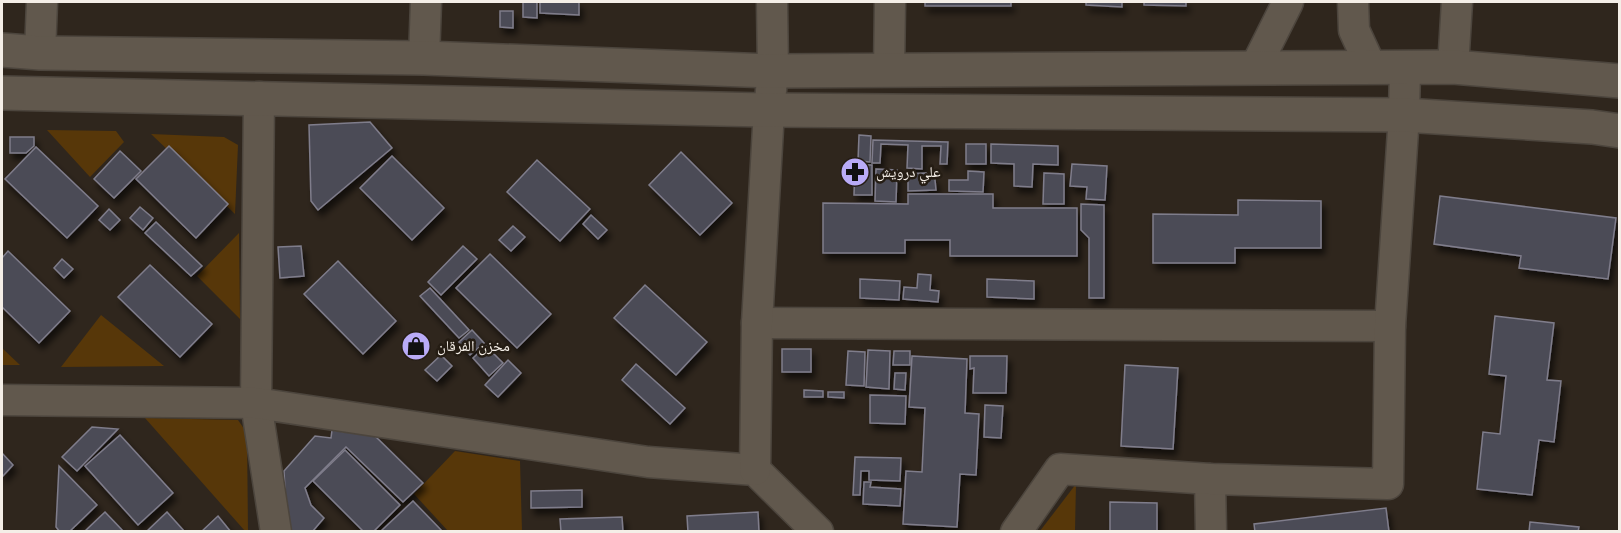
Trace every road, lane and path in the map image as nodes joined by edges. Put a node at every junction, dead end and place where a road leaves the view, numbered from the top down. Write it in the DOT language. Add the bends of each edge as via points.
graph roads {
  1 [pos="42,2"];
  2 [pos="426,2"];
  3 [pos="772,2"];
  4 [pos="890,2"];
  5 [pos="1288,2"];
  6 [pos="1353,2"];
  7 [pos="1457,2"];
  8 [pos="2,50"];
  9 [pos="40,53"];
  10 [pos="424,58"];
  11 [pos="1371,67"];
  12 [pos="1405,67"];
  13 [pos="1453,67"];
  14 [pos="1255,68"];
  15 [pos="773,71"];
  16 [pos="889,71"];
  17 [pos="1620,81"];
  18 [pos="2,93"];
  19 [pos="259,97"];
  20 [pos="769,110"];
  21 [pos="1404,115"];
  22 [pos="1620,131"];
  23 [pos="757,323"];
  24 [pos="1390,326"];
  25 [pos="2,400"];
  26 [pos="256,403"];
  27 [pos="755,470"];
  28 [pos="1210,478"];
  29 [pos="276,531"];
  30 [pos="818,531"];
  31 [pos="1016,531"];
  32 [pos="1210,531"];
  1 -- 9 [label="street"];
  2 -- 10 [label="street"];
  3 -- 15 [label="street"];
  4 -- 16 [label="street"];
  5 -- 14 [label="street"];
  6 -- 11 [label="street" via="1354,30"];
  7 -- 13 [label="street"];
  8 -- 9 [label="main road"];
  9 -- 10 [label="main road"];
  10 -- 15 [label="main road"];
  11 -- 12 [label="main road"];
  11 -- 14 [label="main road"];
  12 -- 13 [label="main road"];
  12 -- 21 [label="street"];
  13 -- 17 [label="main road"];
  14 -- 16 [label="main road"];
  15 -- 16 [label="main road"];
  15 -- 20 [label="street"];
  18 -- 19 [label="main road"];
  19 -- 20 [label="main road"];
  19 -- 26 [label="street"];
  20 -- 21 [label="main road"];
  20 -- 23 [label="street"];
  21 -- 22 [label="main road"];
  21 -- 24 [label="street"];
  23 -- 24 [label="street"];
  23 -- 27 [label="street"];
  24 -- 28 [label="street" via="1388,483"];
  25 -- 26 [label="street"];
  26 -- 27 [label="street" via="648,462"];
  26 -- 29 [label="street"];
  27 -- 30 [label="street"];
  28 -- 31 [label="street" via="1060,469"];
  28 -- 32 [label="street"];
}
